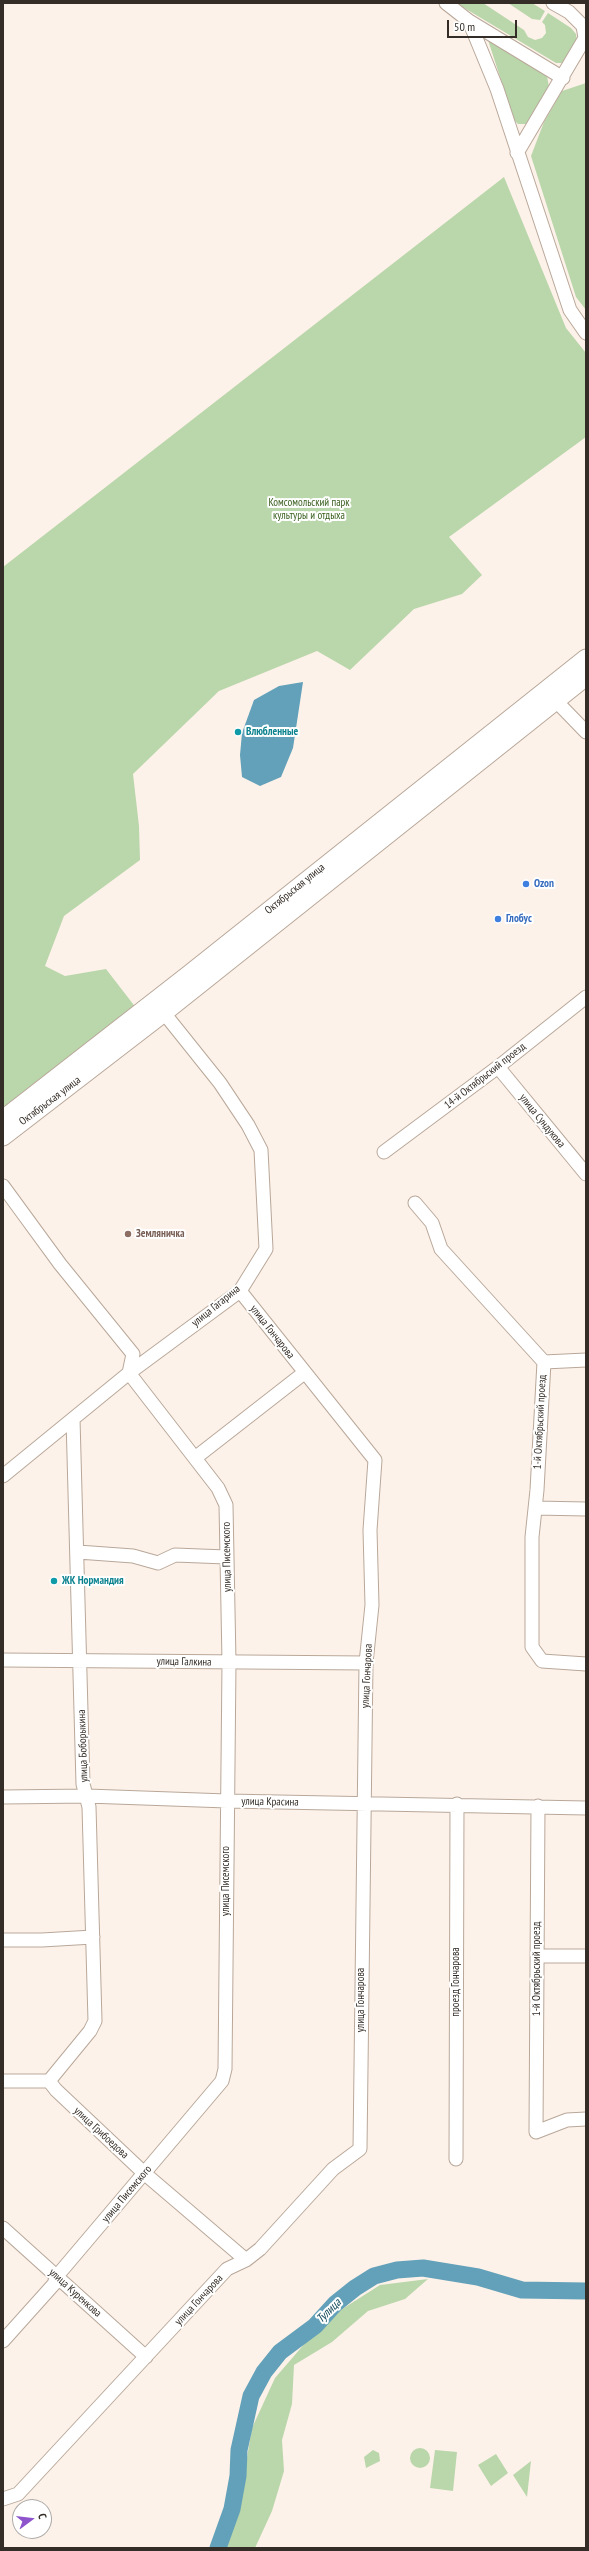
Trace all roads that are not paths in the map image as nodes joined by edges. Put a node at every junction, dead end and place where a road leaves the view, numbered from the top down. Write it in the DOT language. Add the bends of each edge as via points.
graph roads {
  1 [pos="446,3"];
  2 [pos="553,3"];
  3 [pos="469,21"];
  4 [pos="563,78"];
  5 [pos="517,153"];
  6 [pos="586,333"];
  7 [pos="586,658"];
  8 [pos="586,677"];
  9 [pos="551,695"];
  10 [pos="586,732"];
  11 [pos="586,997"];
  12 [pos="164,1013"];
  13 [pos="498,1067"];
  14 [pos="3,1118"];
  15 [pos="3,1137"];
  16 [pos="384,1152"];
  17 [pos="586,1174"];
  18 [pos="3,1186"];
  19 [pos="415,1203"];
  20 [pos="240,1291"];
  21 [pos="586,1360"];
  22 [pos="544,1362"];
  23 [pos="128,1373"];
  24 [pos="304,1373"];
  25 [pos="73,1419"];
  26 [pos="195,1458"];
  27 [pos="3,1476"];
  28 [pos="535,1508"];
  29 [pos="586,1509"];
  30 [pos="78,1552"];
  31 [pos="226,1557"];
  32 [pos="3,1660"];
  33 [pos="81,1660"];
  34 [pos="229,1662"];
  35 [pos="366,1663"];
  36 [pos="586,1664"];
  37 [pos="87,1796"];
  38 [pos="3,1797"];
  39 [pos="227,1801"];
  40 [pos="364,1802"];
  41 [pos="457,1804"];
  42 [pos="538,1806"];
  43 [pos="586,1808"];
  44 [pos="93,1937"];
  45 [pos="3,1940"];
  46 [pos="537,1956"];
  47 [pos="586,1956"];
  48 [pos="3,2081"];
  49 [pos="49,2081"];
  50 [pos="586,2119"];
  51 [pos="456,2159"];
  52 [pos="144,2173"];
  53 [pos="3,2228"];
  54 [pos="246,2260"];
  55 [pos="57,2276"];
  56 [pos="3,2341"];
  57 [pos="146,2357"];
  58 [pos="3,2499"];
  1 -- 3 [label="street"];
  2 -- 4 [label="street" via="577,19 585,31 586,38"];
  3 -- 4 [label="street"];
  3 -- 5 [label="street" via="489,67"];
  4 -- 5 [label="street"];
  5 -- 6 [label="street" via="570,310"];
  7 -- 9 [label="main road, Октябрьская улица"];
  8 -- 9 [label="main road, Октябрьская улица"];
  9 -- 10 [label="street"];
  9 -- 12 [label="main road, Октябрьская улица"];
  9 -- 14 [label="main road, Октябрьская улица"];
  11 -- 13 [label="street, 14-й Октябрьский проезд"];
  12 -- 15 [label="main road, Октябрьская улица"];
  12 -- 20 [label="street, улица Гагарина" via="220,1083 261,1150 266,1249"];
  13 -- 16 [label="street, 14-й Октябрьский проезд"];
  13 -- 17 [label="street, улица Сундукова"];
  18 -- 23 [label="street" via="60,1264 133,1354"];
  19 -- 22 [label="street, 1-й Октябрьский проезд" via="432,1223 440,1249"];
  20 -- 23 [label="street, улица Гагарина"];
  20 -- 24 [label="street, улица Гончарова"];
  21 -- 22 [label="street"];
  22 -- 28 [label="street, 1-й Октябрьский проезд"];
  23 -- 25 [label="street, улица Гагарина"];
  23 -- 26 [label="street, улица Писемского"];
  24 -- 26 [label="street"];
  24 -- 35 [label="street, улица Гончарова" via="375,1460 370,1530 372,1605"];
  25 -- 27 [label="street, улица Гагарина"];
  25 -- 30 [label="street, улица Боборыкина"];
  26 -- 31 [label="street, улица Писемского" via="218,1488 226,1505"];
  28 -- 29 [label="street"];
  28 -- 36 [label="street, 1-й Октябрьский проезд" via="532,1537 532,1648 542,1661"];
  30 -- 31 [label="street" via="133,1556 158,1563 175,1555"];
  30 -- 33 [label="street, улица Боборыкина"];
  31 -- 34 [label="street, улица Писемского"];
  32 -- 33 [label="street, улица Галкина"];
  33 -- 34 [label="street, улица Галкина"];
  33 -- 37 [label="street, улица Боборыкина" via="83,1784"];
  34 -- 35 [label="street, улица Галкина"];
  34 -- 39 [label="street, улица Писемского"];
  35 -- 40 [label="street, улица Гончарова"];
  37 -- 38 [label="street, улица Красина"];
  37 -- 39 [label="street, улица Красина"];
  37 -- 44 [label="street, улица Боборыкина"];
  39 -- 40 [label="street, улица Красина"];
  39 -- 52 [label="street, улица Писемского" via="225,2069 217,2089"];
  40 -- 41 [label="street, улица Красина"];
  40 -- 54 [label="street, улица Гончарова" via="360,2149 333,2169 260,2249"];
  41 -- 42 [label="street, улица Красина"];
  41 -- 51 [label="street, проезд Гончарова"];
  42 -- 43 [label="street, улица Красина"];
  42 -- 46 [label="street, 1-й Октябрьский проезд"];
  44 -- 45 [label="street"];
  44 -- 49 [label="street, улица Боборыкина" via="95,2021 90,2031"];
  46 -- 47 [label="street"];
  46 -- 50 [label="street, 1-й Октябрьский проезд" via="536,2132 567,2120"];
  48 -- 49 [label="street"];
  49 -- 52 [label="street, улица Грибоедова"];
  52 -- 54 [label="street, улица Грибоедова"];
  52 -- 55 [label="street, улица Писемского"];
  53 -- 55 [label="street, улица Куренкова"];
  54 -- 57 [label="street, улица Гончарова" via="227,2269"];
  55 -- 56 [label="street, улица Писемского" via="54,2284"];
  55 -- 57 [label="street, улица Куренкова"];
  57 -- 58 [label="street, улица Гончарова" via="18,2494"];
}
